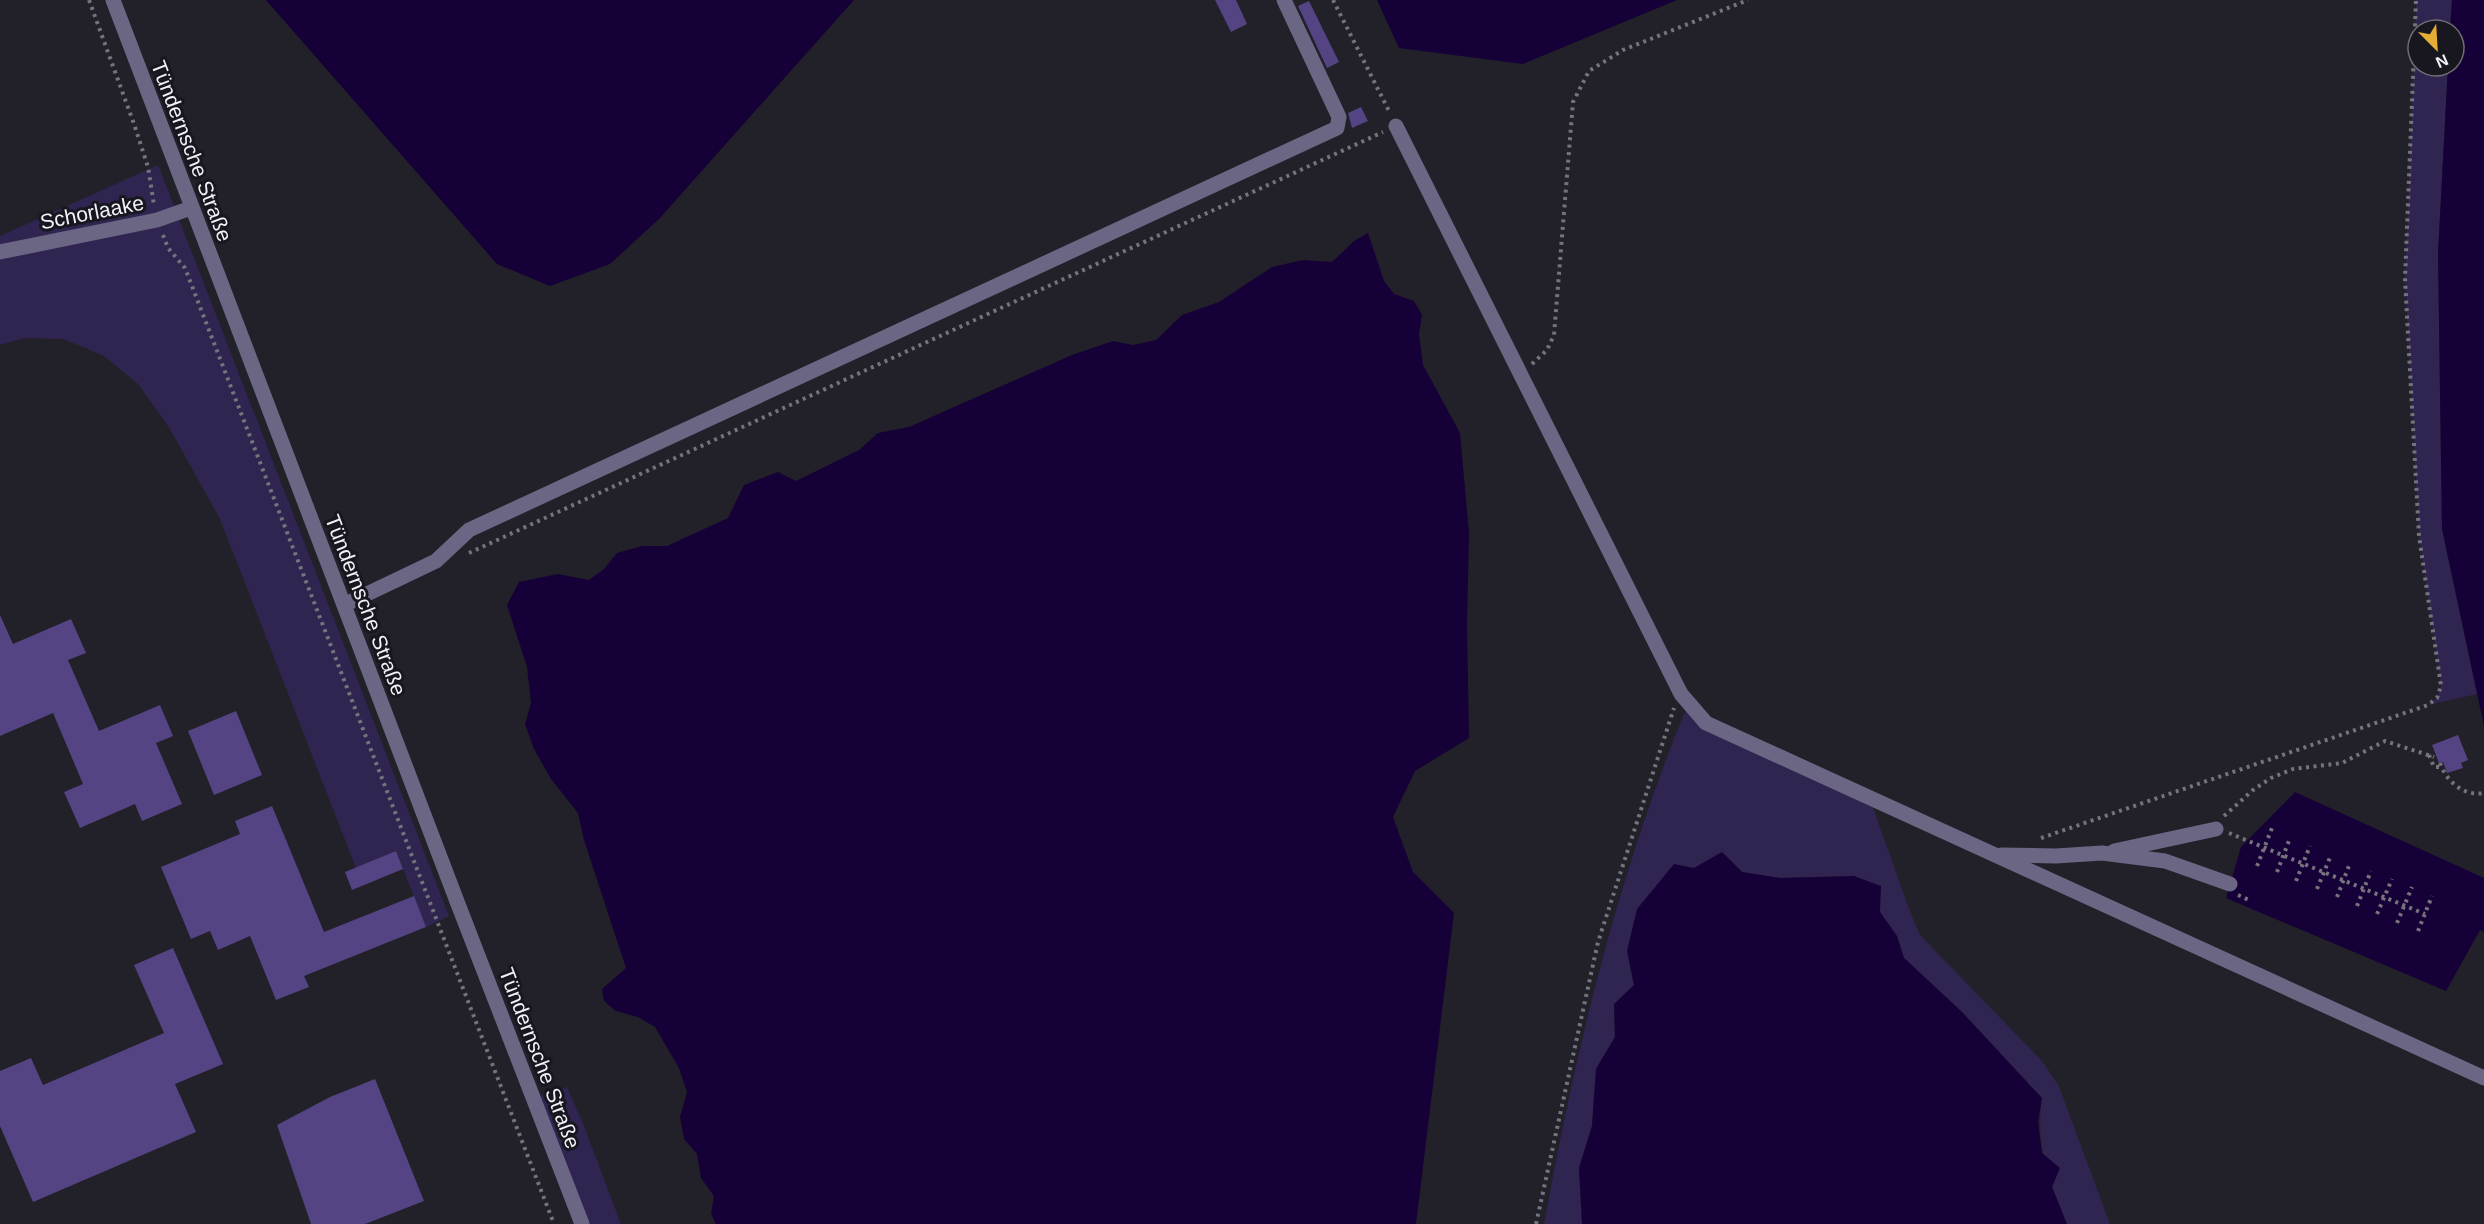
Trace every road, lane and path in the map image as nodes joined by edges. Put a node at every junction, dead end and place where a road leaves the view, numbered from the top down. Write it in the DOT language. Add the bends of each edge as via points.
graph roads {
  1 [pos="89,0"];
  2 [pos="113,0"];
  3 [pos="1284,0"];
  4 [pos="1333,0"];
  5 [pos="1748,0"];
  6 [pos="2416,0"];
  7 [pos="1396,126"];
  8 [pos="191,208"];
  9 [pos="157,220"];
  10 [pos="0,252"];
  11 [pos="1518,373"];
  12 [pos="465,554"];
  13 [pos="344,605"];
  14 [pos="1681,694"];
  15 [pos="2484,793"];
  16 [pos="2272,828"];
  17 [pos="2216,829"];
  18 [pos="2235,836"];
  19 [pos="2290,838"];
  20 [pos="2037,839"];
  21 [pos="2264,846"];
  22 [pos="2310,846"];
  23 [pos="2102,853"];
  24 [pos="1993,855"];
  25 [pos="2283,855"];
  26 [pos="2331,855"];
  27 [pos="2304,863"];
  28 [pos="2350,863"];
  29 [pos="2257,866"];
  30 [pos="2371,871"];
  31 [pos="2277,872"];
  32 [pos="2324,872"];
  33 [pos="2392,879"];
  34 [pos="2344,880"];
  35 [pos="2296,881"];
  36 [pos="2230,884"];
  37 [pos="2412,887"];
  38 [pos="2364,888"];
  39 [pos="2317,889"];
  40 [pos="2384,896"];
  41 [pos="2432,896"];
  42 [pos="2337,897"];
  43 [pos="2404,905"];
  44 [pos="2357,906"];
  45 [pos="2377,914"];
  46 [pos="2425,914"];
  47 [pos="2397,923"];
  48 [pos="2418,931"];
  49 [pos="2484,1078"];
  50 [pos="554,1224"];
  51 [pos="582,1224"];
  52 [pos="1536,1224"];
  1 -- 9 [label="path" via="148,167"];
  2 -- 8 [label="street, Tündernsche Straße"];
  3 -- 13 [label="street" via="1339,117 1337,128 469,530 436,561"];
  4 -- 7 [label="path"];
  5 -- 11 [label="path" via="1623,50 1589,71 1573,102 1554,335 1539,360"];
  6 -- 20 [label="path" via="2405,279 2419,536 2441,686 2437,698 2428,705"];
  7 -- 11 [label="street"];
  7 -- 12 [label="path"];
  8 -- 9 [label="street, Schorlaake"];
  8 -- 13 [label="street, Tündernsche Straße"];
  9 -- 10 [label="street, Schorlaake"];
  9 -- 50 [label="path" via="168,248 185,268"];
  11 -- 14 [label="street"];
  13 -- 51 [label="street, Tündernsche Straße"];
  14 -- 24 [label="street" via="1706,723"];
  14 -- 52 [label="path" via="1671,712 1598,942"];
  15 -- 17 [label="path" via="2476,794 2448,780 2440,765 2434,767 2431,756 2385,741 2342,763 2294,769 2271,778 2253,790"];
  16 -- 21 [label="path"];
  17 -- 23 [label="street"];
  18 -- 21 [label="path"];
  19 -- 25 [label="path"];
  21 -- 25 [label="path"];
  21 -- 29 [label="path"];
  22 -- 27 [label="path"];
  23 -- 24 [label="street"];
  23 -- 36 [label="street" via="2165,861"];
  24 -- 49 [label="street"];
  25 -- 27 [label="path"];
  25 -- 31 [label="path"];
  26 -- 32 [label="path"];
  27 -- 32 [label="path"];
  27 -- 35 [label="path"];
  28 -- 34 [label="path"];
  30 -- 38 [label="path"];
  32 -- 34 [label="path"];
  32 -- 39 [label="path"];
  33 -- 40 [label="path"];
  34 -- 38 [label="path"];
  34 -- 42 [label="path"];
  37 -- 43 [label="path"];
  38 -- 40 [label="path"];
  38 -- 44 [label="path"];
  40 -- 43 [label="path"];
  40 -- 45 [label="path"];
  41 -- 46 [label="path"];
  43 -- 46 [label="path"];
  43 -- 47 [label="path"];
  46 -- 48 [label="path"];
}
